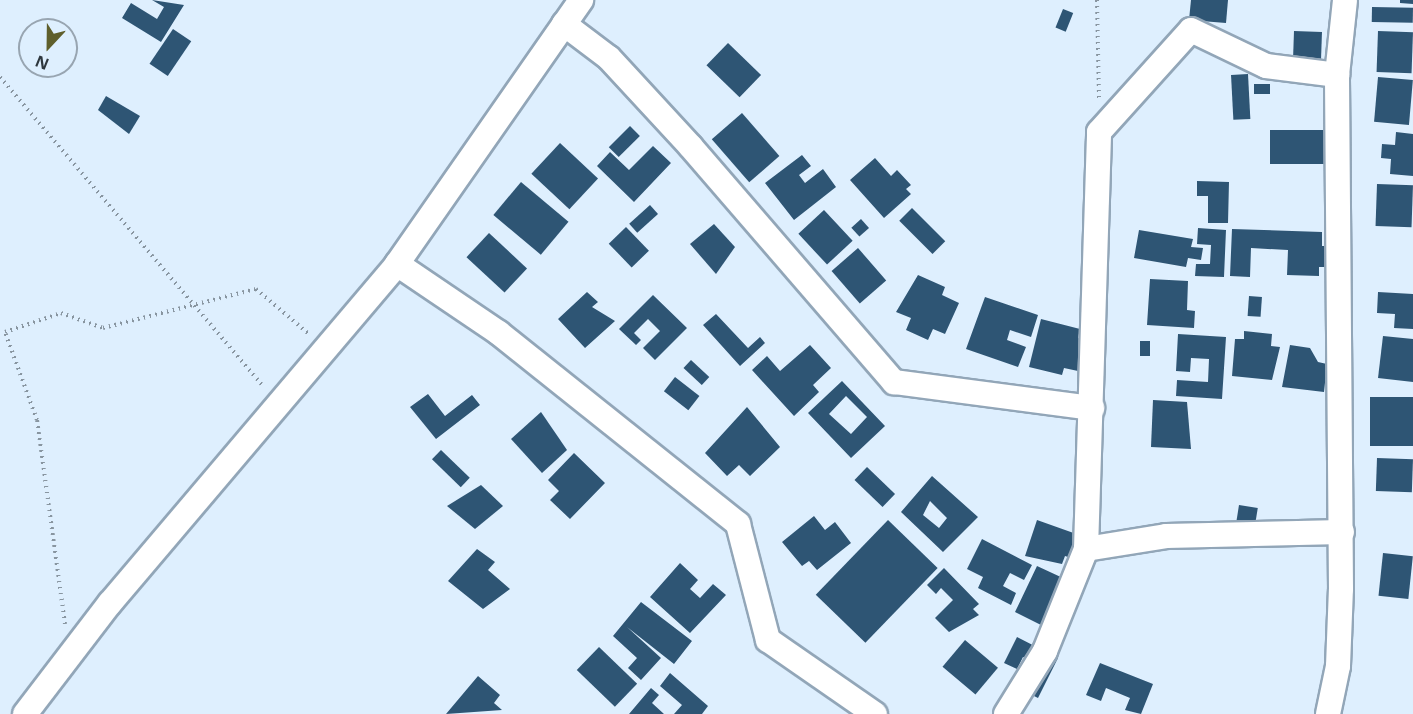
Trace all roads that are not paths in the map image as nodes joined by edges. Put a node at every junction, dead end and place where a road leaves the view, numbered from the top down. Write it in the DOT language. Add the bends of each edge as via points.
graph roads {
  1 [pos="581,0"];
  2 [pos="1345,0"];
  3 [pos="564,24"];
  4 [pos="1337,75"];
  5 [pos="397,264"];
  6 [pos="1092,408"];
  7 [pos="1342,532"];
  8 [pos="1086,549"];
  9 [pos="25,714"];
  10 [pos="875,714"];
  11 [pos="1006,714"];
  12 [pos="1328,714"];
  1 -- 3 [label="street"];
  2 -- 4 [label="street"];
  3 -- 5 [label="street"];
  3 -- 6 [label="street" via="609,58 894,382"];
  4 -- 6 [label="street" via="1266,66 1191,30 1099,132"];
  4 -- 7 [label="street"];
  5 -- 9 [label="street"];
  5 -- 10 [label="street" via="499,333 738,524 768,640"];
  6 -- 8 [label="street"];
  7 -- 8 [label="street" via="1166,536"];
  7 -- 12 [label="street" via="1338,666"];
  8 -- 11 [label="street" via="1045,651"];
}
